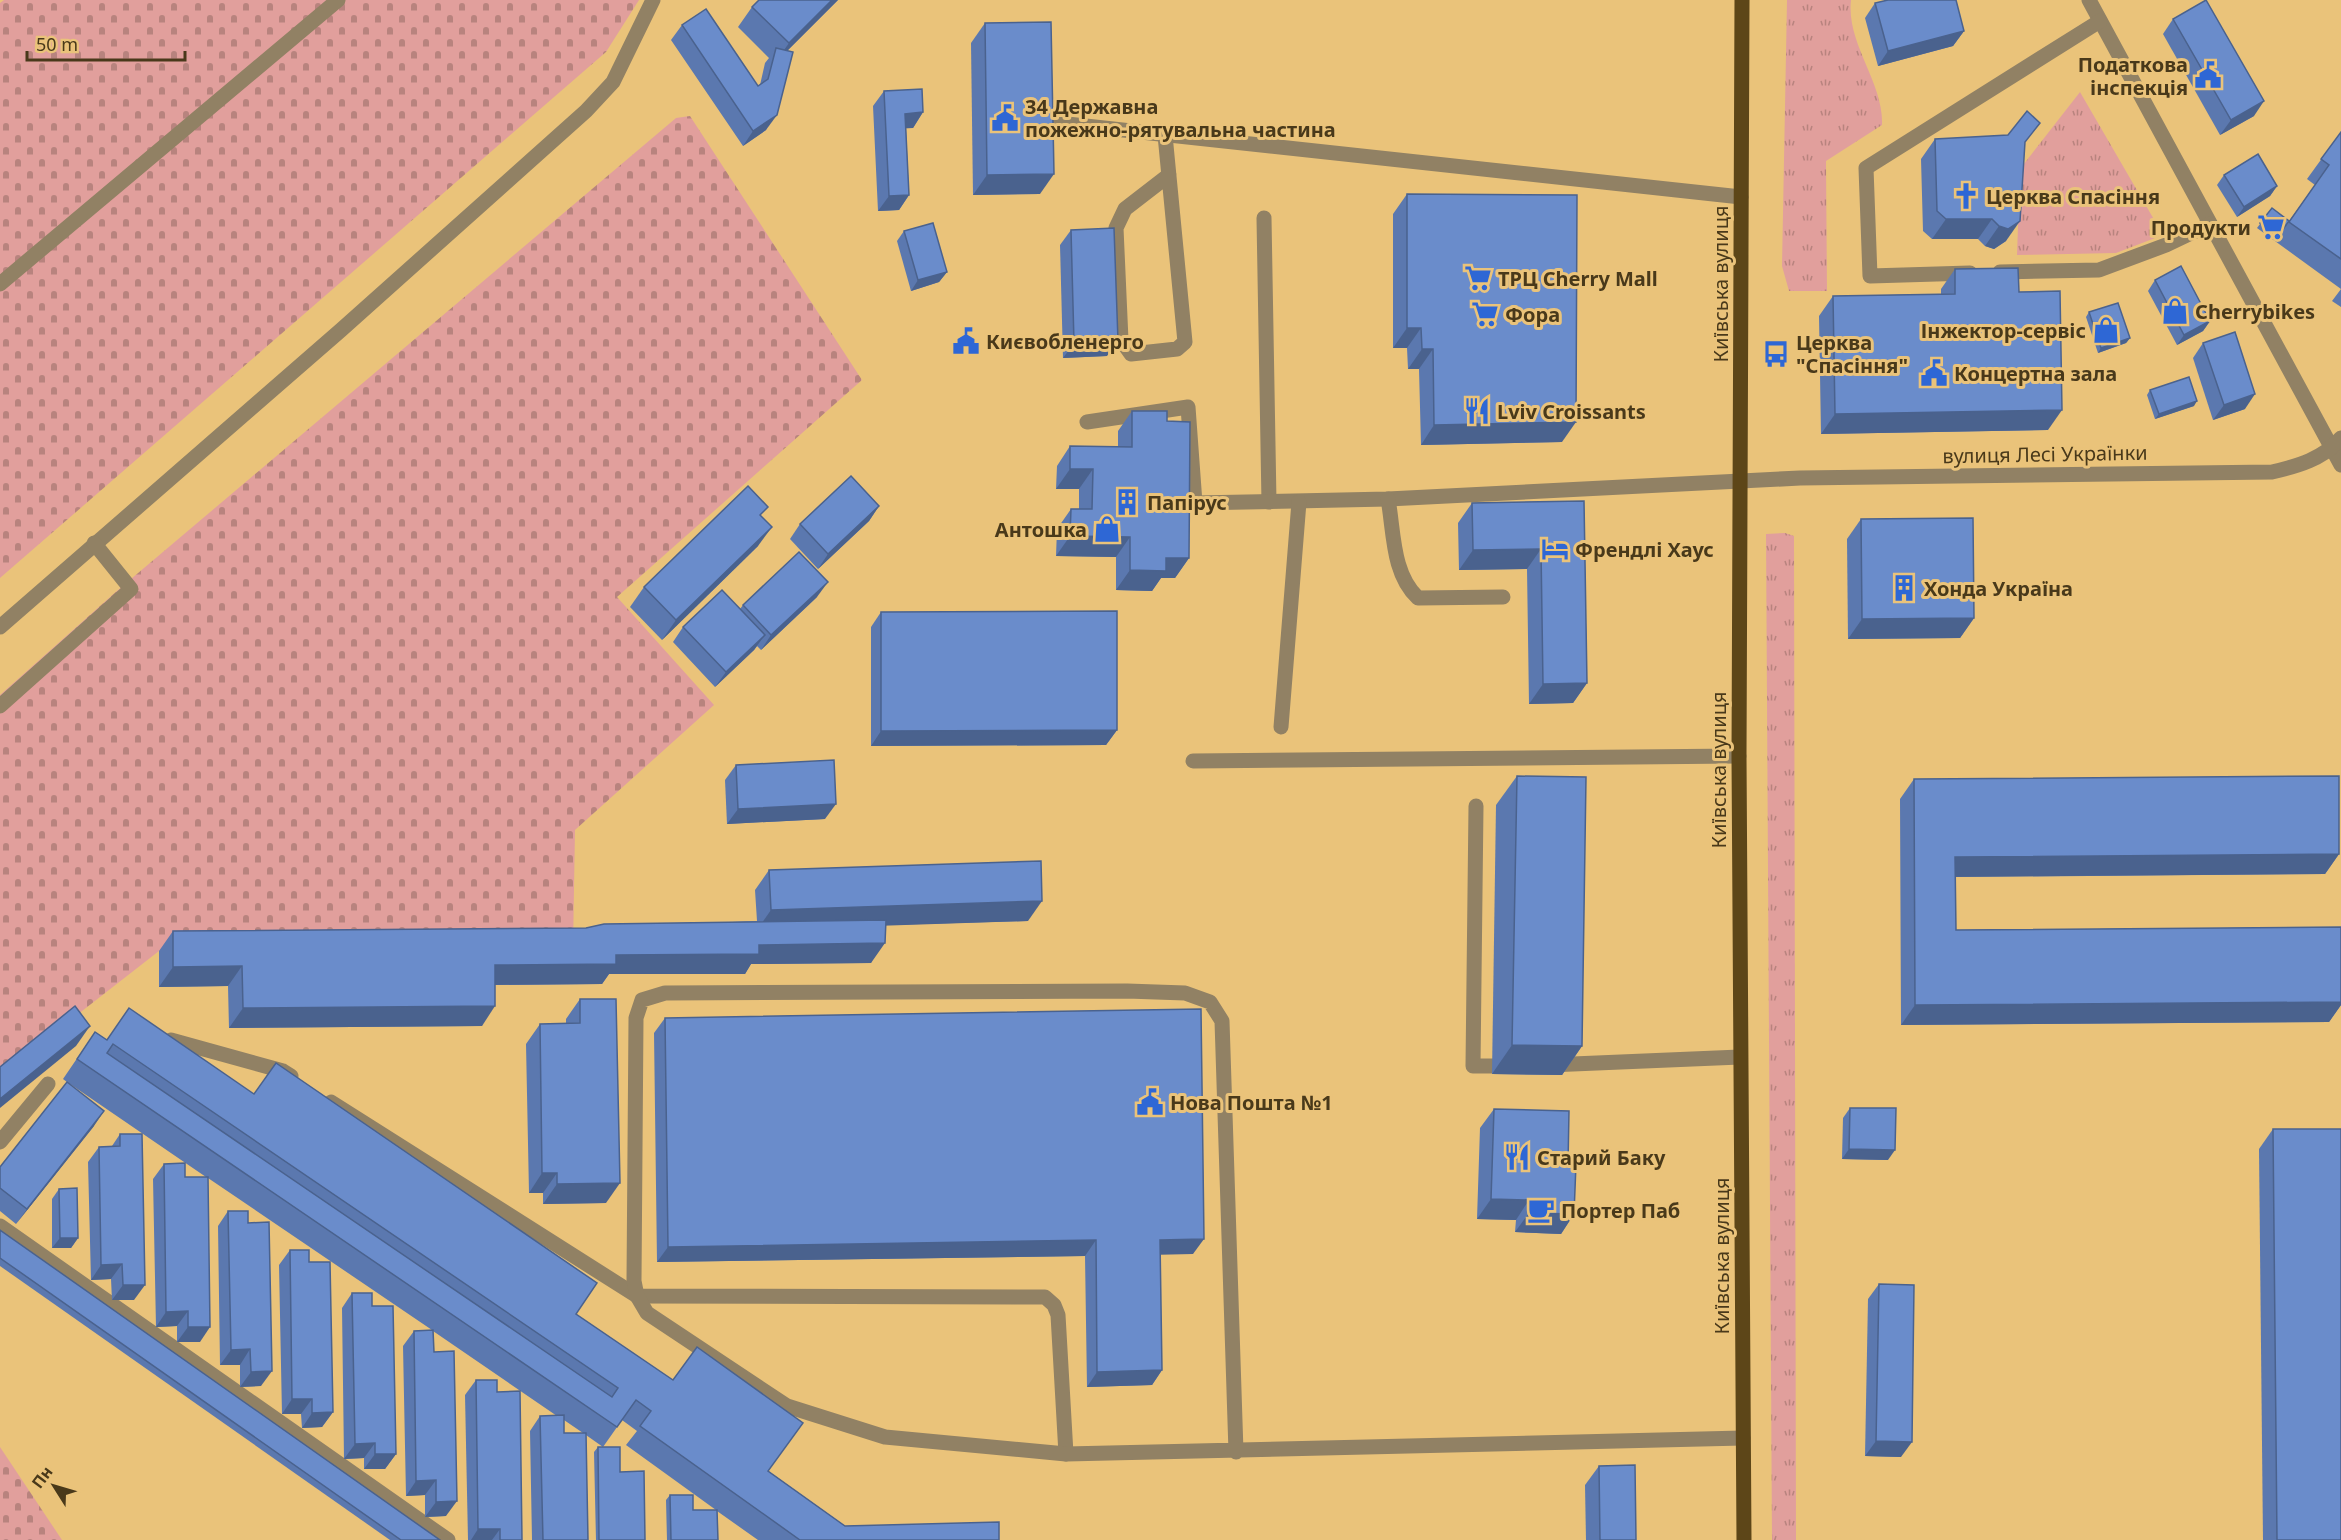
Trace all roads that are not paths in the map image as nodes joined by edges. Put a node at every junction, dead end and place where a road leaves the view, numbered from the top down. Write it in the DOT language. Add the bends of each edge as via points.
graph roads {
  1 [pos="338,0"];
  2 [pos="653,0"];
  3 [pos="1742,0"];
  4 [pos="2089,0"];
  5 [pos="2100,21"];
  6 [pos="1049,122"];
  7 [pos="1166,135"];
  8 [pos="1169,175"];
  9 [pos="1741,196"];
  10 [pos="1264,218"];
  11 [pos="2210,224"];
  12 [pos="0,284"];
  13 [pos="1087,422"];
  14 [pos="2337,444"];
  15 [pos="2341,465"];
  16 [pos="1740,480"];
  17 [pos="1388,499"];
  18 [pos="1269,502"];
  19 [pos="1299,502"];
  20 [pos="94,543"];
  21 [pos="1503,597"];
  22 [pos="0,627"];
  23 [pos="0,706"];
  24 [pos="1281,727"];
  25 [pos="1739,756"];
  26 [pos="1193,761"];
  27 [pos="1476,806"];
  28 [pos="171,1040"];
  29 [pos="1740,1057"];
  30 [pos="302,1083"];
  31 [pos="48,1084"];
  32 [pos="322,1096"];
  33 [pos="0,1142"];
  34 [pos="0,1226"];
  35 [pos="637,1296"];
  36 [pos="1743,1438"];
  37 [pos="1236,1452"];
  38 [pos="1066,1454"];
  39 [pos="448,1540"];
  40 [pos="1744,1540"];
  1 -- 12 [label="street"];
  2 -- 20 [label="street" via="613,82 586,111"];
  3 -- 9 [label="main road, Київська вулиця"];
  4 -- 5 [label="street"];
  5 -- 11 [label="street"];
  5 -- 11 [label="street" via="1866,168 1870,276 2099,270"];
  6 -- 7 [label="street"];
  7 -- 8 [label="street"];
  7 -- 9 [label="street"];
  8 -- 8 [label="street" via="1185,342 1177,349 1131,354 1121,340 1116,228 1125,209"];
  9 -- 16 [label="main road, Київська вулиця"];
  10 -- 18 [label="street"];
  11 -- 14 [label="street"];
  13 -- 18 [label="street, вулиця Лесі Українки" via="1188,407 1195,503"];
  14 -- 15 [label="street"];
  14 -- 16 [label="street, вулиця Лесі Українки" via="2300,466 2272,472"];
  16 -- 17 [label="street, вулиця Лесі Українки"];
  16 -- 25 [label="main road, Київська вулиця"];
  17 -- 19 [label="street, вулиця Лесі Українки"];
  17 -- 21 [label="street" via="1401,575 1406,587 1418,598"];
  18 -- 19 [label="street, вулиця Лесі Українки"];
  19 -- 24 [label="street"];
  20 -- 22 [label="street"];
  20 -- 23 [label="street" via="131,589"];
  25 -- 26 [label="street"];
  25 -- 29 [label="main road, Київська вулиця"];
  27 -- 29 [label="street" via="1473,1066"];
  28 -- 30 [label="street" via="283,1071"];
  29 -- 36 [label="main road, Київська вулиця"];
  31 -- 33 [label="street"];
  32 -- 35 [label="street"];
  34 -- 39 [label="street"];
  35 -- 37 [label="street" via="636,1018 642,1000 665,993 1185,993 1210,1002 1222,1021"];
  35 -- 38 [label="street" via="647,1313 787,1406 885,1437"];
  35 -- 38 [label="street" via="1045,1297 1058,1315"];
  36 -- 37 [label="street"];
  36 -- 40 [label="main road, Київська вулиця"];
  37 -- 38 [label="street"];
}
